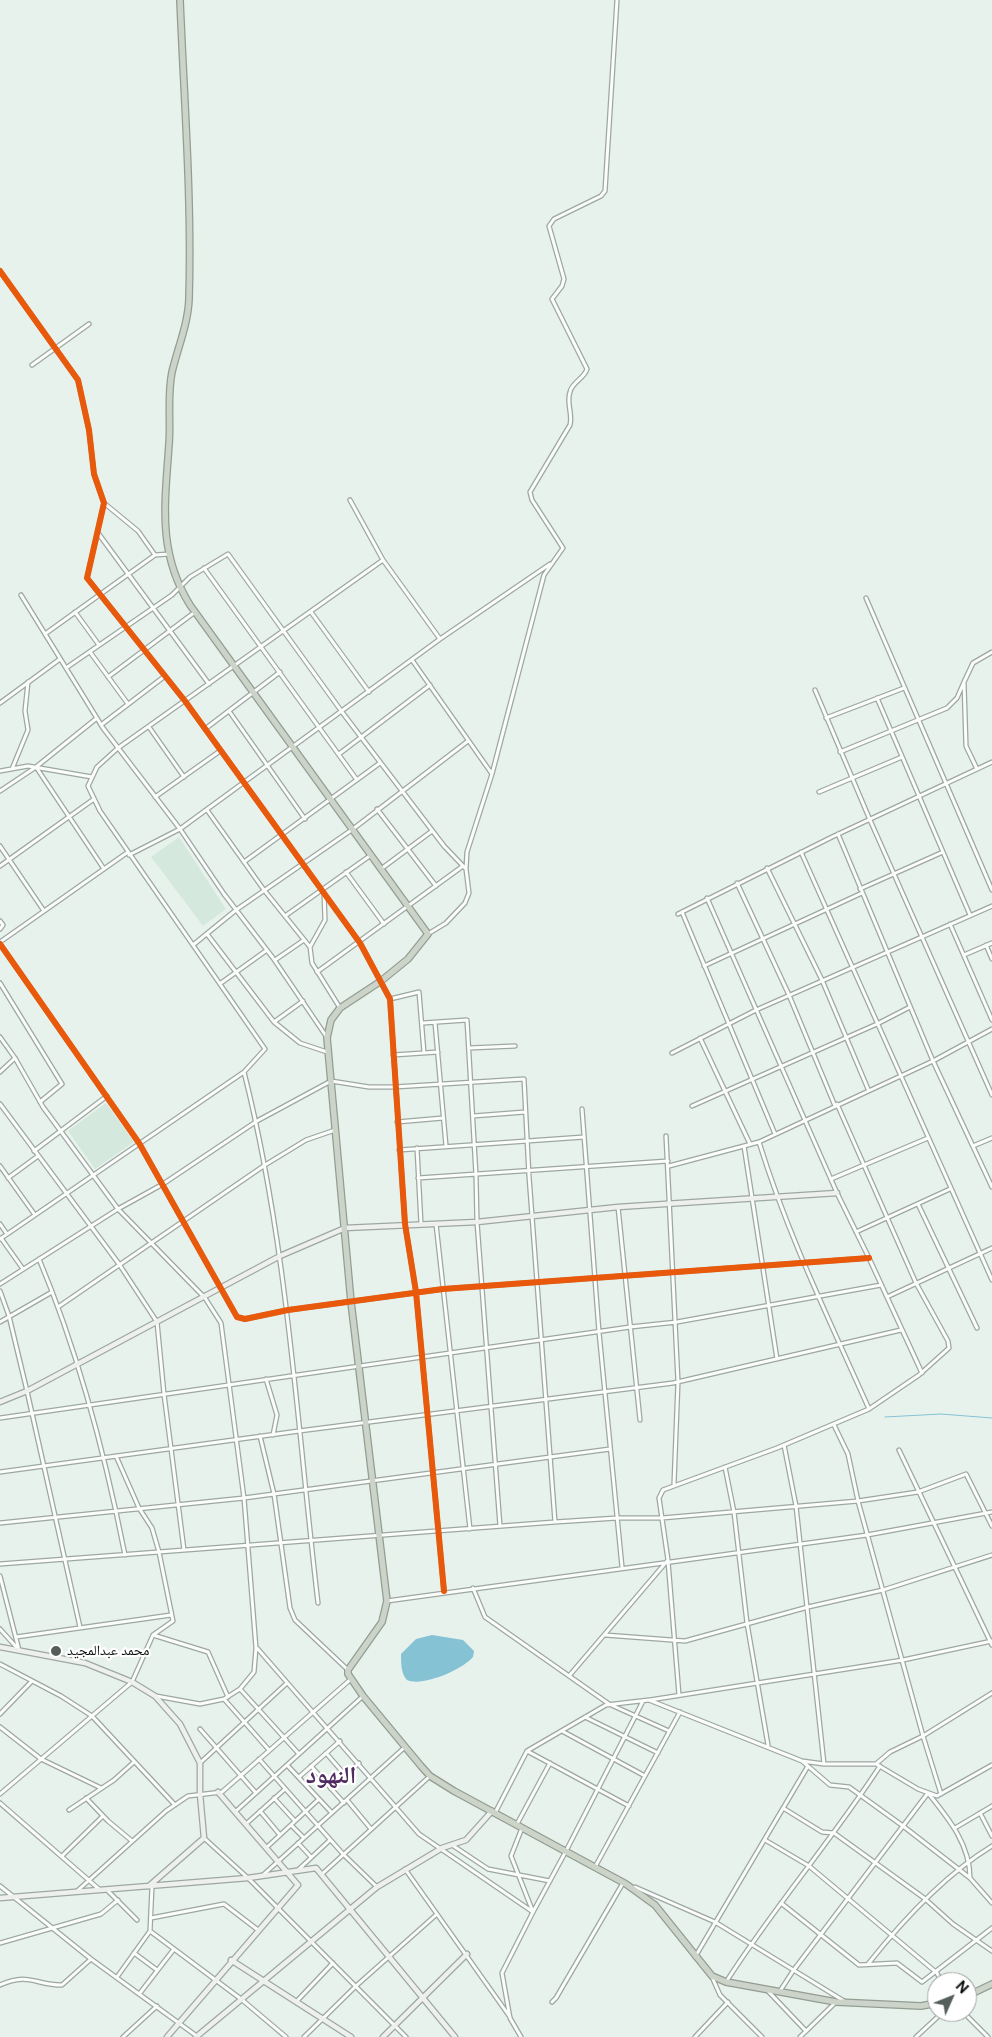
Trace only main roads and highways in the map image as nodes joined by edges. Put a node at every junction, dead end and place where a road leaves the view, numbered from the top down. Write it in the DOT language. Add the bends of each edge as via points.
graph roads {
  1 [pos="180,0"];
  2 [pos="992,1984"];
  3 [pos="977,1991"];
  4 [pos="927,2004"];
  1 -- 4 [label="highway" via="189,213 189,297 172,373 164,527 168,554 179,588 428,934 408,959 340,1008 332,1020 328,1038 351,1302 387,1601 382,1622 348,1670 351,1679 430,1776 625,1883 655,1905 712,1976 726,1982 836,2002"];
  2 -- 3 [label="highway"];
}
